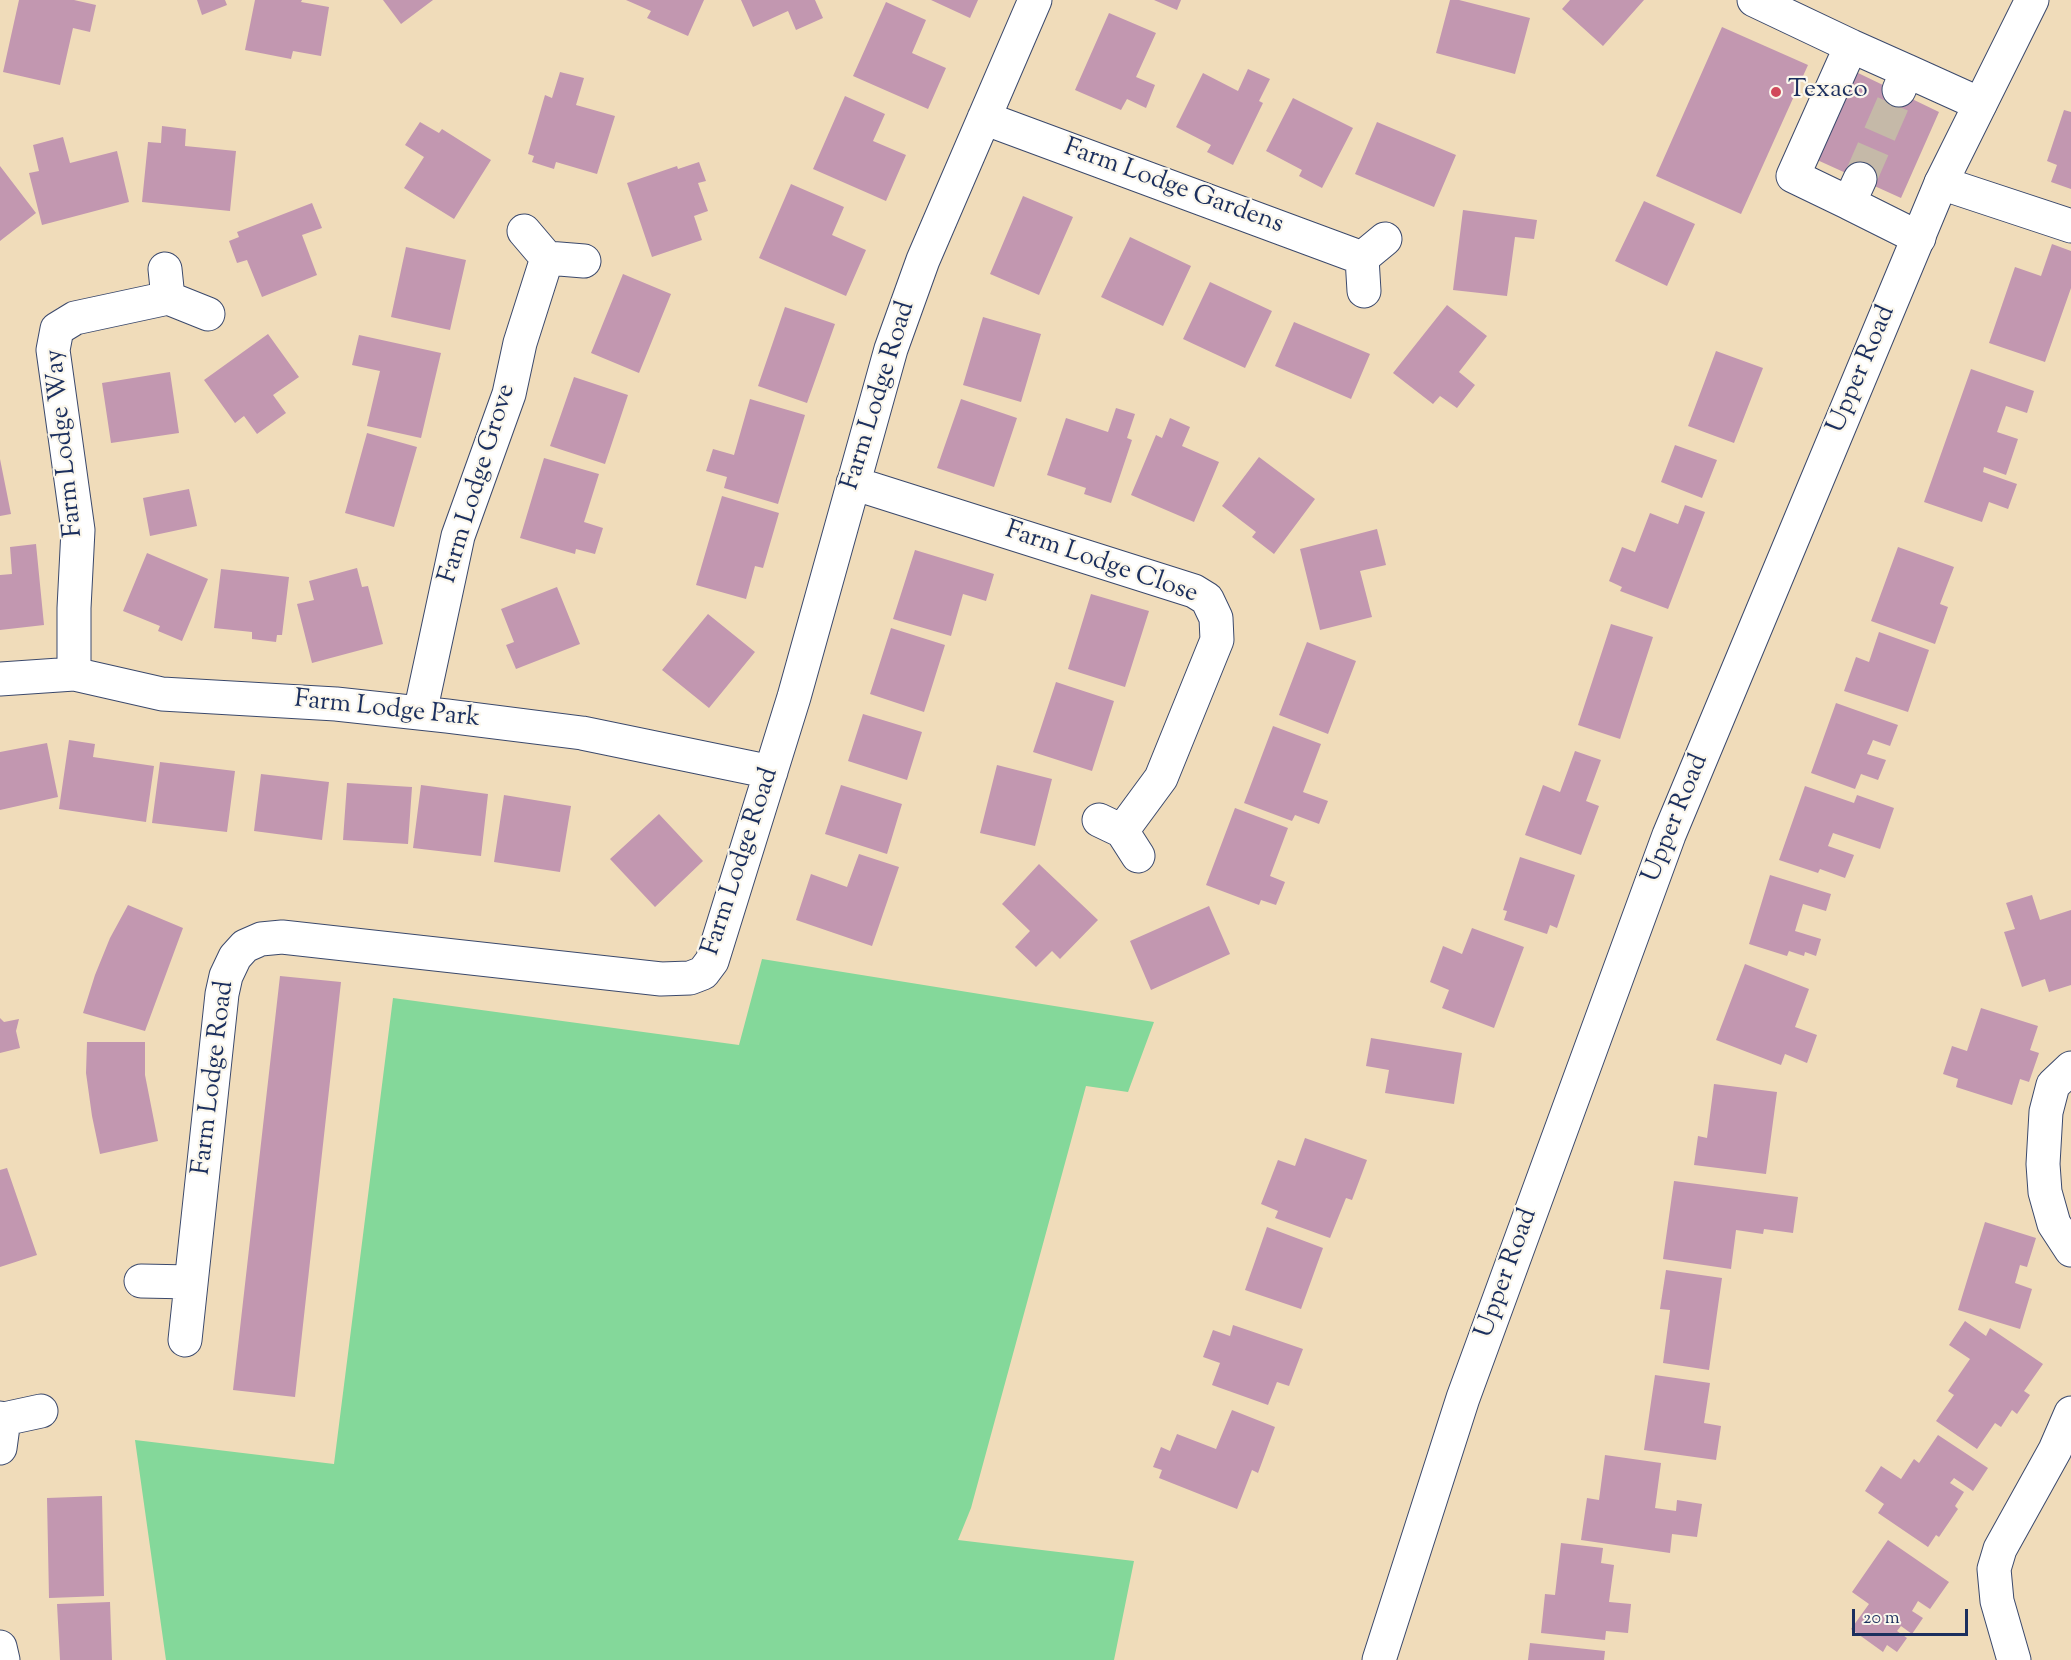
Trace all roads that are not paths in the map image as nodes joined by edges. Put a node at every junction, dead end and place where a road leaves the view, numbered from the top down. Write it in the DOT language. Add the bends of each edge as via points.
graph roads {
  1 [pos="1035,0"];
  2 [pos="1754,0"];
  3 [pos="2032,0"];
  4 [pos="1851,46"];
  5 [pos="1980,104"];
  6 [pos="984,118"];
  7 [pos="1941,183"];
  8 [pos="2071,226"];
  9 [pos="524,231"];
  10 [pos="1919,238"];
  11 [pos="547,258"];
  12 [pos="584,261"];
  13 [pos="1364,291"];
  14 [pos="208,314"];
  15 [pos="853,483"];
  16 [pos="74,674"];
  17 [pos="0,678"];
  18 [pos="420,713"];
  19 [pos="771,772"];
  20 [pos="1120,836"];
  21 [pos="2071,1068"];
  22 [pos="2071,1250"];
  23 [pos="141,1281"];
  24 [pos="191,1282"];
  25 [pos="185,1340"];
  26 [pos="41,1411"];
  27 [pos="2071,1413"];
  28 [pos="1,1428"];
  29 [pos="0,1647"];
  30 [pos="3,1660"];
  31 [pos="1379,1660"];
  32 [pos="2014,1660"];
  1 -- 6 [label="street, Farm Lodge Road"];
  2 -- 4 [label="street"];
  3 -- 5 [label="street, Upper Road"];
  4 -- 5 [label="street" via="1903,82"];
  4 -- 10 [label="street" via="1793,176 1854,191"];
  5 -- 7 [label="street, Upper Road"];
  6 -- 13 [label="street, Farm Lodge Gardens" via="1374,248"];
  6 -- 15 [label="street, Farm Lodge Road" via="919,271 891,349"];
  7 -- 8 [label="street"];
  7 -- 10 [label="street, Upper Road"];
  9 -- 11 [label="street"];
  10 -- 31 [label="street, Upper Road" via="1669,835 1463,1398"];
  11 -- 12 [label="street"];
  11 -- 18 [label="street, Farm Lodge Grove" via="520,343 509,394 458,536"];
  14 -- 16 [label="street, Farm Lodge Way" via="166,283 75,318 57,329 53,350 78,530"];
  15 -- 19 [label="street, Farm Lodge Road"];
  15 -- 20 [label="street, Farm Lodge Close" via="1194,591 1207,599 1216,618 1217,640 1161,777"];
  16 -- 17 [label="street, Farm Lodge Park"];
  16 -- 18 [label="street, Farm Lodge Park" via="162,694"];
  18 -- 19 [label="street, Farm Lodge Park" via="582,733"];
  19 -- 24 [label="street, Farm Lodge Road" via="712,961 704,973 690,978 661,979 282,936 245,946 235,957 222,994"];
  21 -- 22 [label="street" via="2053,1085 2046,1112 2043,1164 2045,1192 2054,1224"];
  23 -- 24 [label="street"];
  24 -- 25 [label="street, Farm Lodge Road"];
  26 -- 28 [label="street"];
  27 -- 32 [label="street" via="2000,1549 1994,1569 1997,1601"];
  29 -- 30 [label="street"];
}
